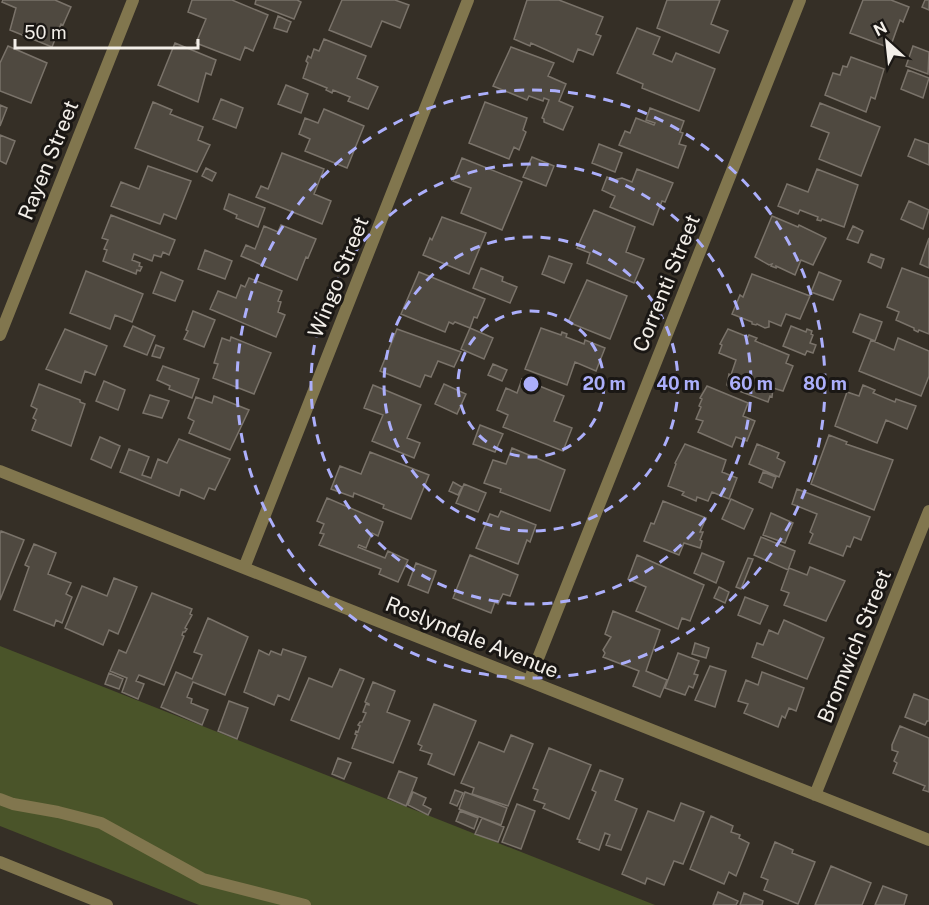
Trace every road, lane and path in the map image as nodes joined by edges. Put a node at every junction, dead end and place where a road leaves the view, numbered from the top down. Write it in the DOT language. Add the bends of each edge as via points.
graph roads {
  1 [pos="133,0"];
  2 [pos="468,0"];
  3 [pos="800,0"];
  4 [pos="0,335"];
  5 [pos="0,471"];
  6 [pos="929,511"];
  7 [pos="244,567"];
  8 [pos="529,681"];
  9 [pos="815,795"];
  10 [pos="0,799"];
  11 [pos="929,840"];
  12 [pos="0,862"];
  13 [pos="107,905"];
  14 [pos="305,905"];
  1 -- 4 [label="street, Rayen Street"];
  2 -- 7 [label="street, Wingo Street"];
  3 -- 8 [label="street, Correnti Street"];
  5 -- 7 [label="street, Roslyndale Avenue"];
  6 -- 9 [label="street, Bromwich Street"];
  7 -- 8 [label="street, Roslyndale Avenue"];
  8 -- 9 [label="street, Roslyndale Avenue"];
  9 -- 11 [label="street, Roslyndale Avenue"];
  10 -- 14 [label="street" via="101,823 203,879"];
  12 -- 13 [label="street"];
}
